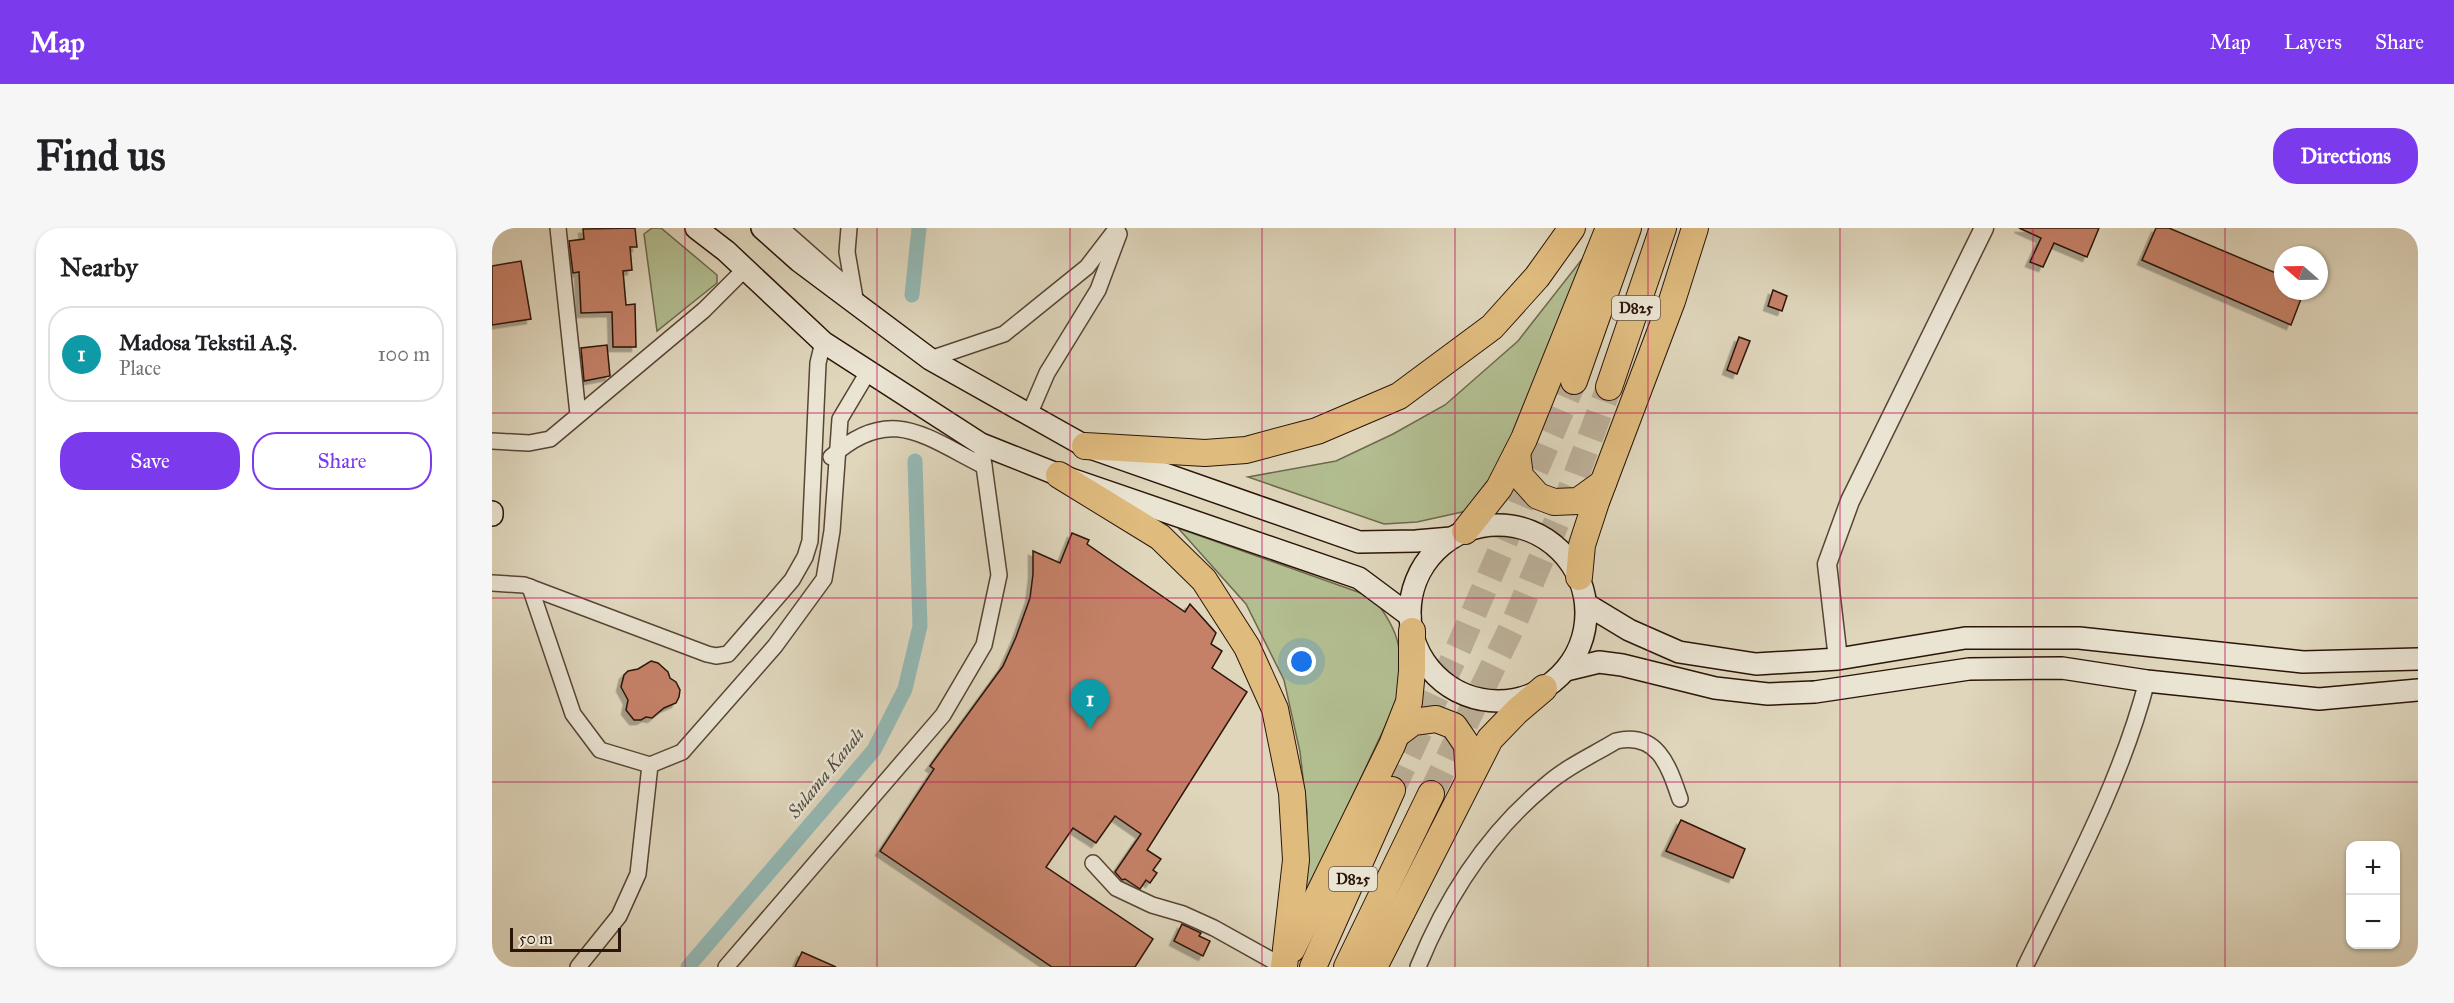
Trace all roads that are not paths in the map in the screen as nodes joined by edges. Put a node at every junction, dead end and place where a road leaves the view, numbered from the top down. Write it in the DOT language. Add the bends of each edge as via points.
graph roads {
  1 [pos="558,228"];
  2 [pos="696,228"];
  3 [pos="762,228"];
  4 [pos="782,228"];
  5 [pos="849,228"];
  6 [pos="1119,228"];
  7 [pos="1572,228"];
  8 [pos="1609,228"];
  9 [pos="1628,228"];
  10 [pos="1663,228"];
  11 [pos="1695,228"];
  12 [pos="1984,228"];
  13 [pos="745,269"];
  14 [pos="855,298"];
  15 [pos="823,342"];
  16 [pos="930,359"];
  17 [pos="868,372"];
  18 [pos="1574,381"];
  19 [pos="1609,387"];
  20 [pos="578,414"];
  21 [pos="1029,415"];
  22 [pos="492,441"];
  23 [pos="981,444"];
  24 [pos="1085,446"];
  25 [pos="837,452"];
  26 [pos="1517,453"];
  27 [pos="984,466"];
  28 [pos="814,473"];
  29 [pos="1059,475"];
  30 [pos="1603,483"];
  31 [pos="1458,534"];
  32 [pos="1579,577"];
  33 [pos="492,584"];
  34 [pos="530,587"];
  35 [pos="1586,604"];
  36 [pos="1411,623"];
  37 [pos="1838,659"];
  38 [pos="2418,659"];
  39 [pos="1566,670"];
  40 [pos="2147,681"];
  41 [pos="1544,688"];
  42 [pos="2418,690"];
  43 [pos="1397,734"];
  44 [pos="650,765"];
  45 [pos="1469,777"];
  46 [pos="1392,790"];
  47 [pos="1431,794"];
  48 [pos="1680,799"];
  49 [pos="1092,863"];
  50 [pos="578,967"];
  51 [pos="726,967"];
  52 [pos="1283,967"];
  53 [pos="1313,967"];
  54 [pos="1347,967"];
  55 [pos="1374,967"];
  56 [pos="1418,967"];
  57 [pos="2025,967"];
  1 -- 20 [label="street"];
  2 -- 13 [label="main road"];
  3 -- 14 [label="main road" via="799,261"];
  4 -- 14 [label="street"];
  5 -- 14 [label="street" via="847,252"];
  6 -- 16 [label="street" via="1087,267 1004,334"];
  6 -- 21 [label="street" via="1098,290 1047,374"];
  7 -- 24 [label="highway" via="1537,277 1492,327 1400,396 1317,431 1246,450 1205,453"];
  8 -- 26 [label="highway"];
  9 -- 18 [label="highway, D825"];
  10 -- 19 [label="highway, D825"];
  11 -- 30 [label="highway" via="1672,301"];
  12 -- 37 [label="street" via="1850,501 1827,564"];
  13 -- 15 [label="main road"];
  13 -- 20 [label="street" via="704,310"];
  14 -- 16 [label="main road"];
  15 -- 17 [label="main road"];
  15 -- 28 [label="street" via="818,363"];
  16 -- 21 [label="main road"];
  17 -- 23 [label="main road"];
  17 -- 25 [label="street" via="840,419"];
  20 -- 22 [label="street" via="550,439 529,443"];
  21 -- 24 [label="main road"];
  23 -- 27 [label="street"];
  23 -- 29 [label="main road"];
  24 -- 31 [label="main road" via="1359,542 1416,541"];
  25 -- 27 [label="street" via="865,433 900,428"];
  25 -- 28 [label="street"];
  25 -- 44 [label="street" via="824,579 776,646 682,752"];
  26 -- 30 [label="highway" via="1520,476 1538,496 1554,502 1578,501"];
  26 -- 31 [label="highway" via="1499,488"];
  27 -- 51 [label="street" via="999,575 984,645 944,715"];
  28 -- 34 [label="street" via="810,541 805,557 792,580 734,649 722,656 707,654"];
  29 -- 36 [label="main road" via="1359,578"];
  29 -- 52 [label="highway" via="1160,537 1204,580 1247,647 1275,709 1292,793 1296,860"];
  30 -- 32 [label="highway" via="1582,545"];
  31 -- 32 [label="main road" via="1491,524 1518,526 1544,537 1564,554"];
  31 -- 36 [label="main road" via="1433,553 1420,572 1412,593"];
  32 -- 35 [label="main road"];
  33 -- 34 [label="street"];
  34 -- 44 [label="street" via="573,714 600,750"];
  35 -- 37 [label="main road" via="1629,630 1679,652 1756,664"];
  35 -- 39 [label="main road" via="1585,628"];
  36 -- 41 [label="main road" via="1421,657 1439,679 1463,694 1490,701 1518,699"];
  36 -- 43 [label="highway" via="1409,702"];
  37 -- 38 [label="main road" via="1965,638 2079,638 2303,662"];
  39 -- 40 [label="main road" via="1599,662 1623,664 1715,688 1768,694 1815,692 1969,669 2062,668"];
  39 -- 41 [label="main road"];
  40 -- 42 [label="main road" via="2319,699"];
  40 -- 57 [label="street" via="2115,779"];
  41 -- 45 [label="highway" via="1490,739"];
  43 -- 45 [label="highway" via="1413,722 1436,718 1454,726 1467,745"];
  43 -- 52 [label="highway"];
  44 -- 50 [label="street" via="638,874 619,916"];
  45 -- 55 [label="highway"];
  46 -- 53 [label="highway, D825"];
  47 -- 54 [label="highway, D825"];
  48 -- 56 [label="street" via="1669,766 1660,755 1650,745 1628,738 1616,741 1546,784 1485,846 1434,928"];
  49 -- 52 [label="street" via="1116,888 1214,928"];
}
